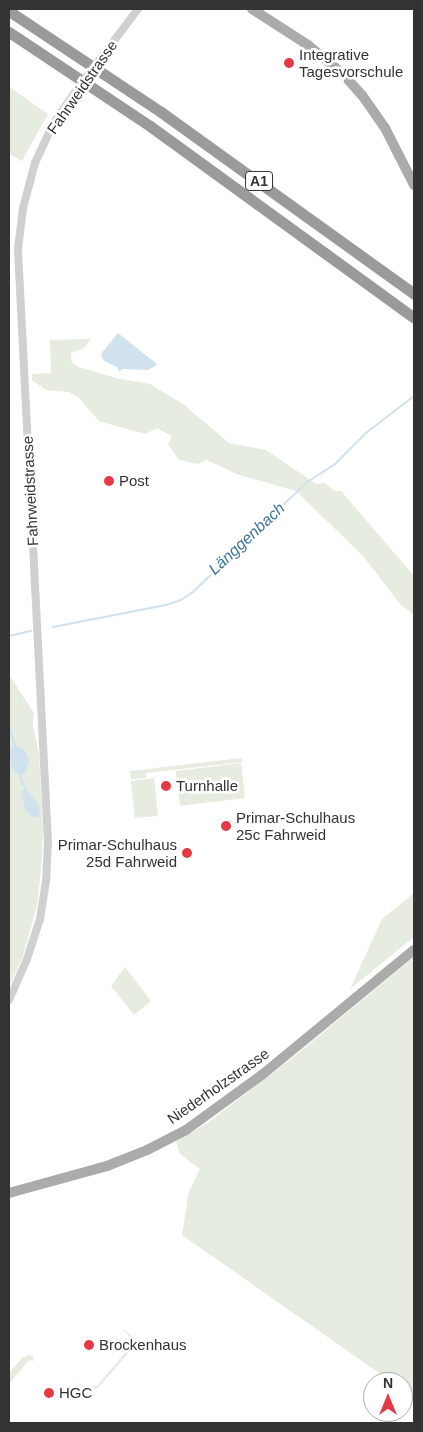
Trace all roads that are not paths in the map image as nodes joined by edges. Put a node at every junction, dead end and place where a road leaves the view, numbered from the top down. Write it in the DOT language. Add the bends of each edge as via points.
graph roads {
  1 [pos="138,9"];
  2 [pos="252,9"];
  3 [pos="9,11"];
  4 [pos="9,32"];
  5 [pos="414,185"];
  6 [pos="414,294"];
  7 [pos="414,318"];
  8 [pos="414,950"];
  9 [pos="9,1000"];
  10 [pos="9,1192"];
  1 -- 9 [label="street, Fahrweidstrasse, bridge" via="53,124 35,164 23,208 18,250 48,842 40,919"];
  2 -- 5 [label="main road" via="320,53 345,77 385,128"];
  3 -- 6 [label="highway, A1" via="161,112"];
  4 -- 7 [label="highway, A1" via="150,126"];
  8 -- 10 [label="main road, Niederholzstrasse" via="263,1074 186,1130 107,1166"];
}
